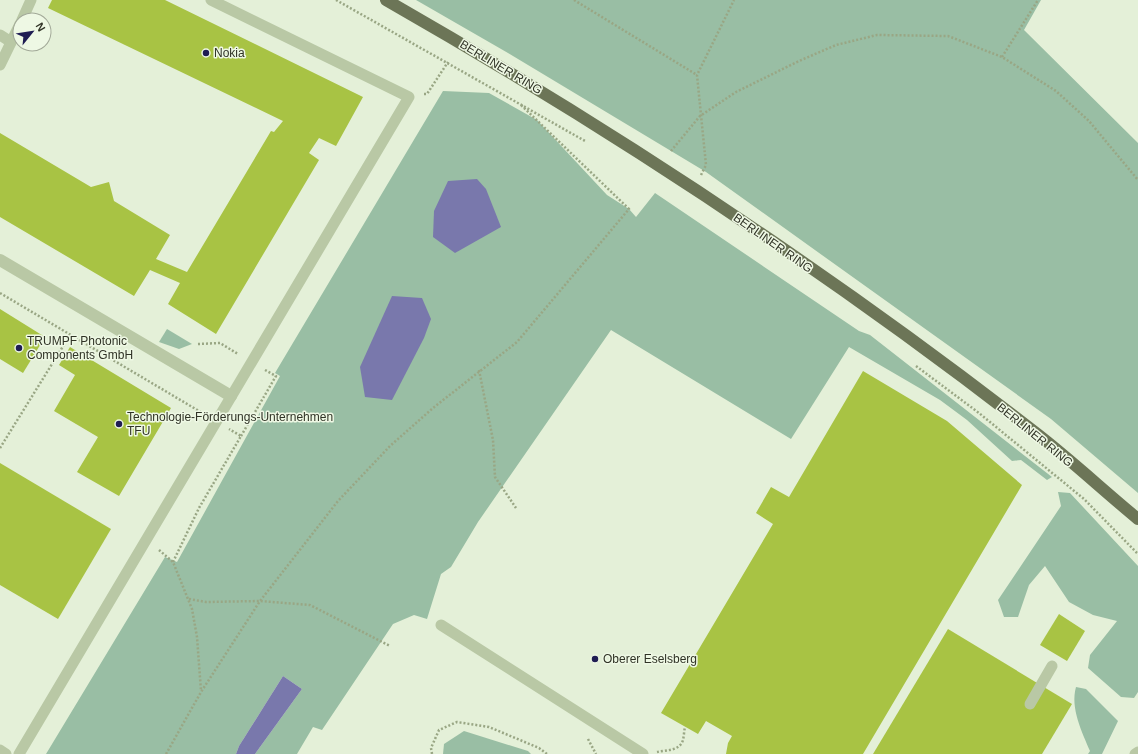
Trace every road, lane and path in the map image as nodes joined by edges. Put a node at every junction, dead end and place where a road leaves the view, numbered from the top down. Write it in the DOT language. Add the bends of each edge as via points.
graph roads {
  1 [pos="31,0"];
  2 [pos="211,0"];
  3 [pos="336,0"];
  4 [pos="386,0"];
  5 [pos="574,0"];
  6 [pos="734,0"];
  7 [pos="1038,0"];
  8 [pos="26,12"];
  9 [pos="0,35"];
  10 [pos="11,42"];
  11 [pos="1002,57"];
  12 [pos="448,62"];
  13 [pos="0,65"];
  14 [pos="697,75"];
  15 [pos="409,97"];
  16 [pos="518,102"];
  17 [pos="700,116"];
  18 [pos="590,143"];
  19 [pos="671,151"];
  20 [pos="1138,180"];
  21 [pos="694,188"];
  22 [pos="0,260"];
  23 [pos="0,293"];
  24 [pos="70,335"];
  25 [pos="916,365"];
  26 [pos="479,370"];
  27 [pos="276,376"];
  28 [pos="231,396"];
  29 [pos="216,421"];
  30 [pos="241,436"];
  31 [pos="0,448"];
  32 [pos="516,508"];
  33 [pos="1138,519"];
  34 [pos="1138,554"];
  35 [pos="188,599"];
  36 [pos="260,601"];
  37 [pos="441,625"];
  38 [pos="390,646"];
  39 [pos="1052,666"];
  40 [pos="201,692"];
  41 [pos="1030,704"];
  42 [pos="685,727"];
  43 [pos="0,750"];
  44 [pos="1138,752"];
  45 [pos="6,754"];
  46 [pos="18,754"];
  47 [pos="166,754"];
  48 [pos="432,754"];
  49 [pos="546,754"];
  50 [pos="643,754"];
  51 [pos="656,754"];
  52 [pos="1135,754"];
  1 -- 8 [label="lane"];
  2 -- 15 [label="lane"];
  3 -- 12 [label="path"];
  4 -- 21 [label="main road, BERLINER RING" via="590,120"];
  5 -- 14 [label="path"];
  6 -- 14 [label="path"];
  7 -- 11 [label="path"];
  9 -- 10 [label="lane"];
  10 -- 13 [label="lane"];
  11 -- 17 [label="path" via="948,36 877,35 836,45 799,61 736,92"];
  11 -- 20 [label="path" via="1056,91 1090,121"];
  12 -- 15 [label="path" via="427,94"];
  12 -- 16 [label="path"];
  14 -- 17 [label="path"];
  15 -- 28 [label="lane"];
  16 -- 18 [label="path"];
  16 -- 26 [label="path" via="629,209 517,342"];
  17 -- 19 [label="path"];
  17 -- 21 [label="path" via="706,165"];
  21 -- 33 [label="main road, BERLINER RING" via="880,317 1038,434"];
  22 -- 28 [label="street"];
  23 -- 24 [label="path"];
  24 -- 29 [label="path"];
  24 -- 31 [label="path"];
  25 -- 34 [label="path" via="1060,478"];
  26 -- 32 [label="path" via="493,440 495,477"];
  26 -- 36 [label="path" via="385,451 338,501"];
  27 -- 30 [label="path"];
  28 -- 29 [label="lane"];
  29 -- 30 [label="path"];
  29 -- 46 [label="lane"];
  30 -- 35 [label="path" via="193,519 173,562"];
  35 -- 36 [label="path" via="206,602"];
  35 -- 40 [label="path" via="197,637"];
  36 -- 38 [label="path" via="310,605"];
  36 -- 40 [label="path"];
  37 -- 50 [label="lane"];
  39 -- 41 [label="lane"];
  40 -- 47 [label="path"];
  42 -- 51 [label="path" via="683,741 678,746"];
  43 -- 45 [label="lane"];
  44 -- 52 [label="lane"];
  48 -- 49 [label="path" via="431,748 439,730 457,722 489,727 540,748"];
}
